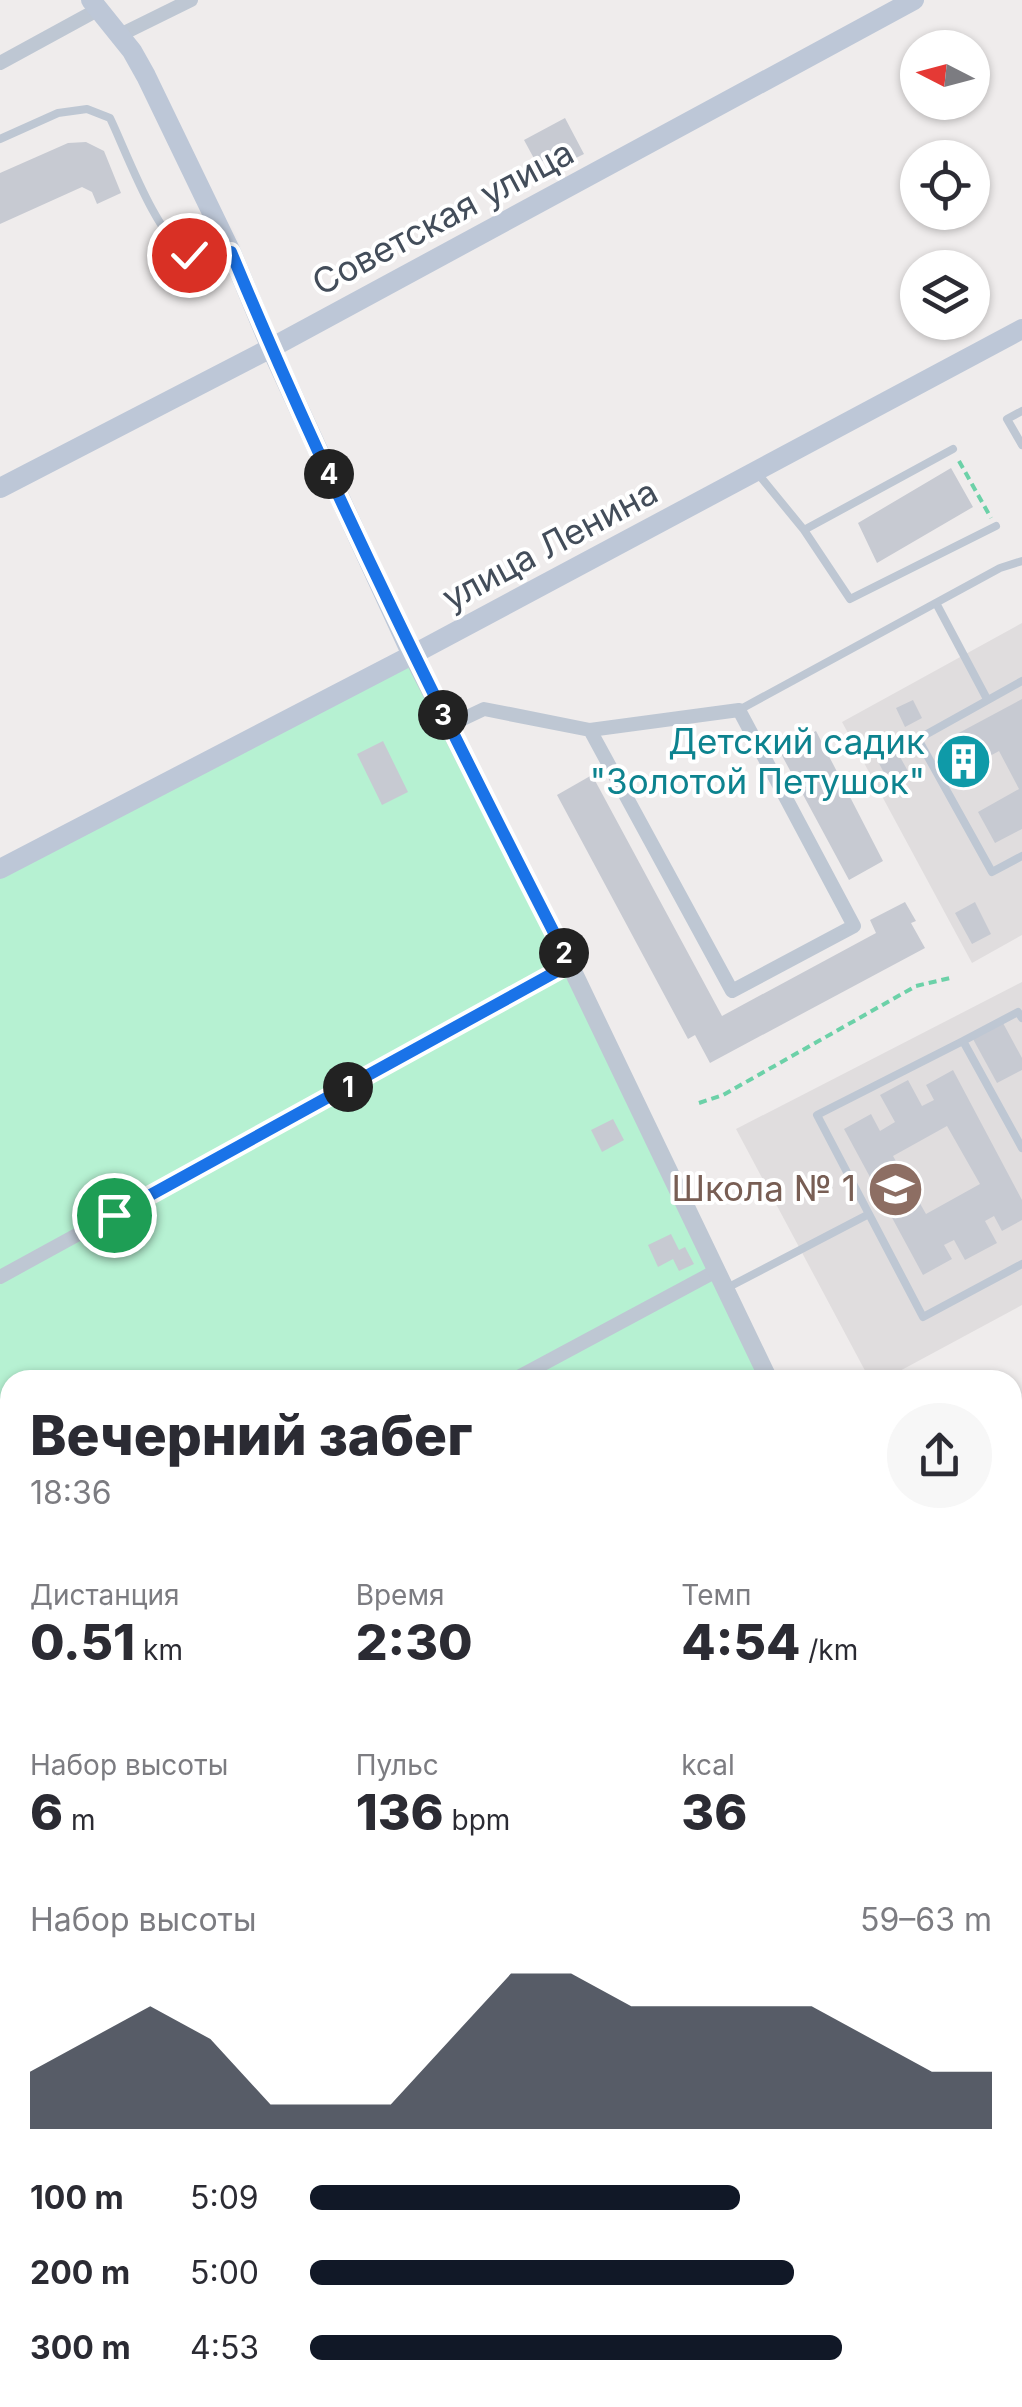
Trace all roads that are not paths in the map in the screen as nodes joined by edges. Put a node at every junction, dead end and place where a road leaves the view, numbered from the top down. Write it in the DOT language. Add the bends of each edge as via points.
graph roads {
  1 [pos="190,0"];
  2 [pos="914,0"];
  3 [pos="95,4"];
  4 [pos="120,35"];
  5 [pos="0,63"];
  6 [pos="0,140"];
  7 [pos="231,252"];
  8 [pos="1022,329"];
  9 [pos="271,348"];
  10 [pos="1022,411"];
  11 [pos="1022,446"];
  12 [pos="953,449"];
  13 [pos="756,471"];
  14 [pos="0,488"];
  15 [pos="996,526"];
  16 [pos="804,530"];
  17 [pos="1022,561"];
  18 [pos="936,603"];
  19 [pos="412,655"];
  20 [pos="1022,681"];
  21 [pos="987,699"];
  22 [pos="738,710"];
  23 [pos="448,726"];
  24 [pos="590,730"];
  25 [pos="1022,856"];
  26 [pos="0,868"];
  27 [pos="570,964"];
  28 [pos="1022,1018"];
  29 [pos="964,1041"];
  30 [pos="1022,1122"];
  31 [pos="1011,1128"];
  32 [pos="1022,1148"];
  33 [pos="869,1214"];
  34 [pos="1022,1264"];
  35 [pos="716,1271"];
  36 [pos="0,1278"];
  37 [pos="725,1289"];
  38 [pos="532,1370"];
  39 [pos="765,1370"];
  1 -- 4 [label="street"];
  2 -- 9 [label="main road, Советская улица"];
  3 -- 4 [label="main road"];
  3 -- 5 [label="street"];
  4 -- 7 [label="main road"];
  6 -- 7 [label="lane" via="58,113 87,109 110,118 176,245 206,260"];
  7 -- 9 [label="main road"];
  8 -- 13 [label="main road, улица Ленина"];
  9 -- 14 [label="main road, Советская улица"];
  9 -- 19 [label="main road"];
  10 -- 11 [label="lane" via="1008,418"];
  12 -- 16 [label="lane"];
  13 -- 16 [label="lane"];
  13 -- 19 [label="main road, улица Ленина"];
  15 -- 16 [label="lane" via="850,599"];
  17 -- 18 [label="lane"];
  18 -- 21 [label="lane"];
  18 -- 22 [label="lane"];
  19 -- 23 [label="street"];
  19 -- 26 [label="main road, улица Ленина"];
  20 -- 21 [label="lane"];
  21 -- 25 [label="lane" via="918,739 992,872"];
  22 -- 24 [label="street"];
  22 -- 24 [label="street" via="854,926 732,992"];
  23 -- 24 [label="street" via="484,709"];
  23 -- 27 [label="street"];
  27 -- 35 [label="street"];
  27 -- 36 [label="street"];
  28 -- 29 [label="lane" via="1018,1012"];
  29 -- 31 [label="lane"];
  29 -- 33 [label="lane" via="817,1114"];
  30 -- 31 [label="lane"];
  31 -- 32 [label="lane"];
  33 -- 34 [label="lane" via="923,1317"];
  33 -- 37 [label="lane"];
  35 -- 37 [label="street"];
  35 -- 38 [label="street"];
  37 -- 39 [label="street"];
}
